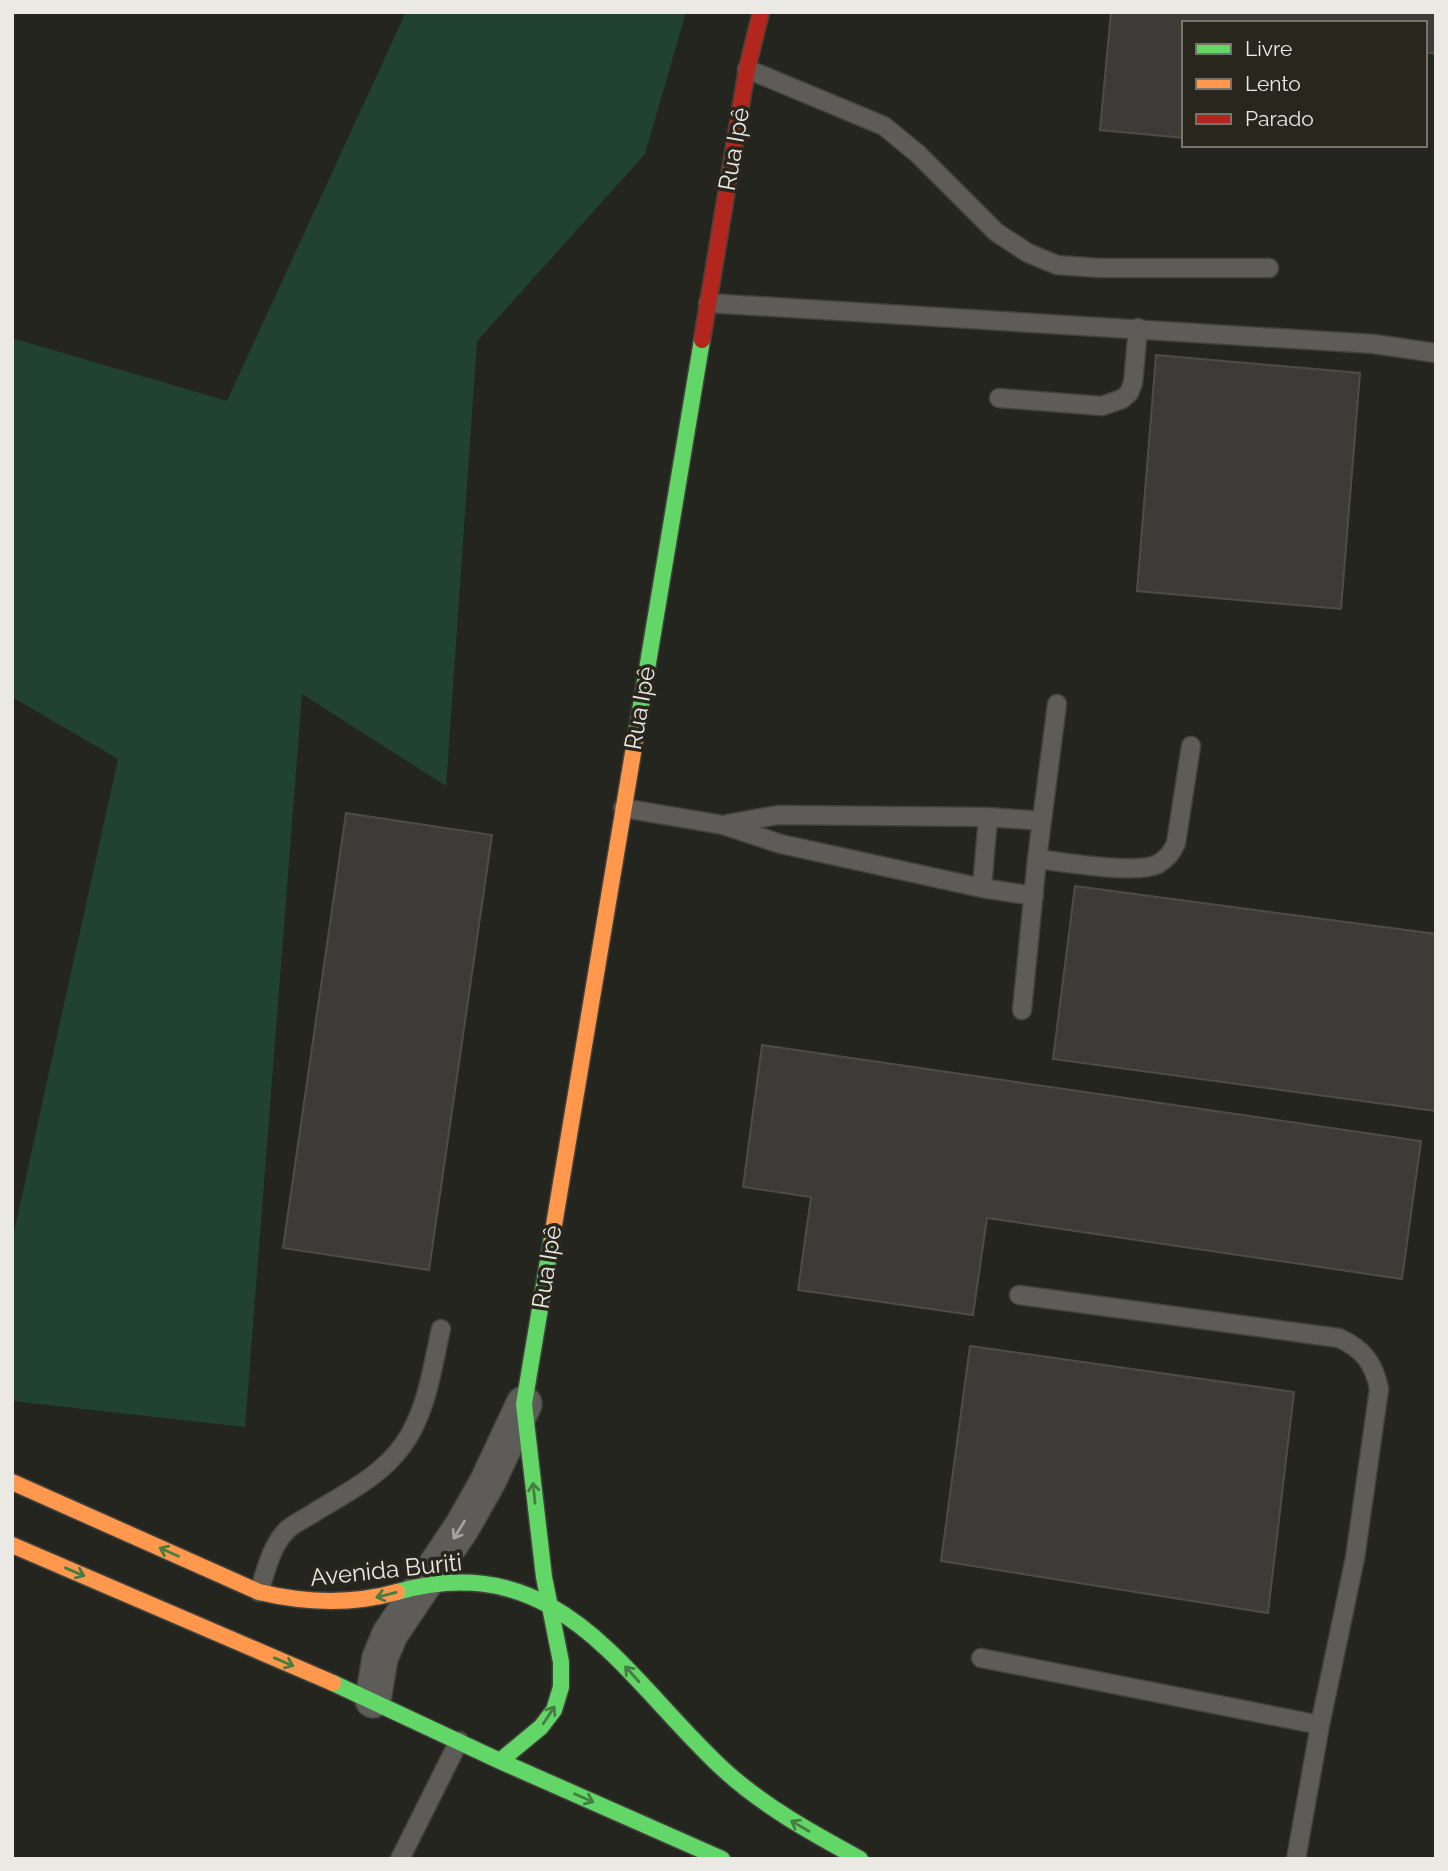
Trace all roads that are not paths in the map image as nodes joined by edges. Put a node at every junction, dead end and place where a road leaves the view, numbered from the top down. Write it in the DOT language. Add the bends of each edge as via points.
graph roads {
  1 [pos="761,12"];
  2 [pos="747,69"];
  3 [pos="1269,268"];
  4 [pos="708,303"];
  5 [pos="1138,328"];
  6 [pos="1436,354"];
  7 [pos="999,398"];
  8 [pos="1057,704"];
  9 [pos="1191,746"];
  10 [pos="623,807"];
  11 [pos="988,817"];
  12 [pos="1042,821"];
  13 [pos="723,825"];
  14 [pos="1037,859"];
  15 [pos="982,888"];
  16 [pos="1034,896"];
  17 [pos="1022,1010"];
  18 [pos="1019,1295"];
  19 [pos="441,1329"];
  20 [pos="524,1404"];
  21 [pos="12,1482"];
  22 [pos="12,1545"];
  23 [pos="423,1586"];
  24 [pos="259,1592"];
  25 [pos="548,1603"];
  26 [pos="981,1658"];
  27 [pos="373,1700"];
  28 [pos="1320,1725"];
  29 [pos="459,1741"];
  30 [pos="500,1761"];
  31 [pos="400,1859"];
  32 [pos="722,1859"];
  33 [pos="860,1859"];
  34 [pos="1296,1859"];
  1 -- 2 [label="street, Rua Ipê"];
  2 -- 3 [label="lane" via="884,126 996,232 1057,265"];
  2 -- 4 [label="street, Rua Ipê"];
  4 -- 5 [label="lane"];
  4 -- 10 [label="street, Rua Ipê"];
  5 -- 6 [label="lane" via="1374,344"];
  5 -- 7 [label="lane" via="1133,383 1122,400 1102,406"];
  8 -- 12 [label="lane"];
  9 -- 14 [label="lane" via="1176,844 1158,864 1140,869"];
  10 -- 13 [label="lane"];
  10 -- 20 [label="street, Rua Ipê"];
  11 -- 12 [label="lane"];
  11 -- 13 [label="lane" via="778,816"];
  11 -- 15 [label="lane"];
  12 -- 14 [label="lane"];
  13 -- 15 [label="lane" via="781,844"];
  14 -- 16 [label="lane"];
  15 -- 16 [label="lane"];
  16 -- 17 [label="lane"];
  18 -- 28 [label="lane" via="1339,1339 1353,1345 1375,1370 1379,1389 1355,1558"];
  19 -- 24 [label="lane" via="425,1396 404,1444 363,1483 288,1529 270,1557"];
  20 -- 23 [label="street, Rua Ipê, one-way" via="488,1481"];
  25 -- 20 [label="street, Rua Ipê, one-way"];
  24 -- 21 [label="street, Avenida Buriti, one-way"];
  22 -- 27 [label="street, one-way"];
  23 -- 24 [label="street, Avenida Buriti, one-way" via="325,1603"];
  23 -- 25 [label="street, Avenida Buriti" via="500,1586"];
  23 -- 27 [label="street, Rua Ipê" via="390,1634 380,1658"];
  30 -- 25 [label="street, Rua Ipê, one-way" via="541,1727 559,1699 561,1657"];
  33 -- 25 [label="street, Avenida Buriti, one-way" via="793,1823 724,1770 608,1648"];
  26 -- 28 [label="lane"];
  27 -- 29 [label="street"];
  28 -- 34 [label="lane"];
  29 -- 30 [label="street"];
  29 -- 31 [label="lane"];
  30 -- 32 [label="street, one-way"];
}
